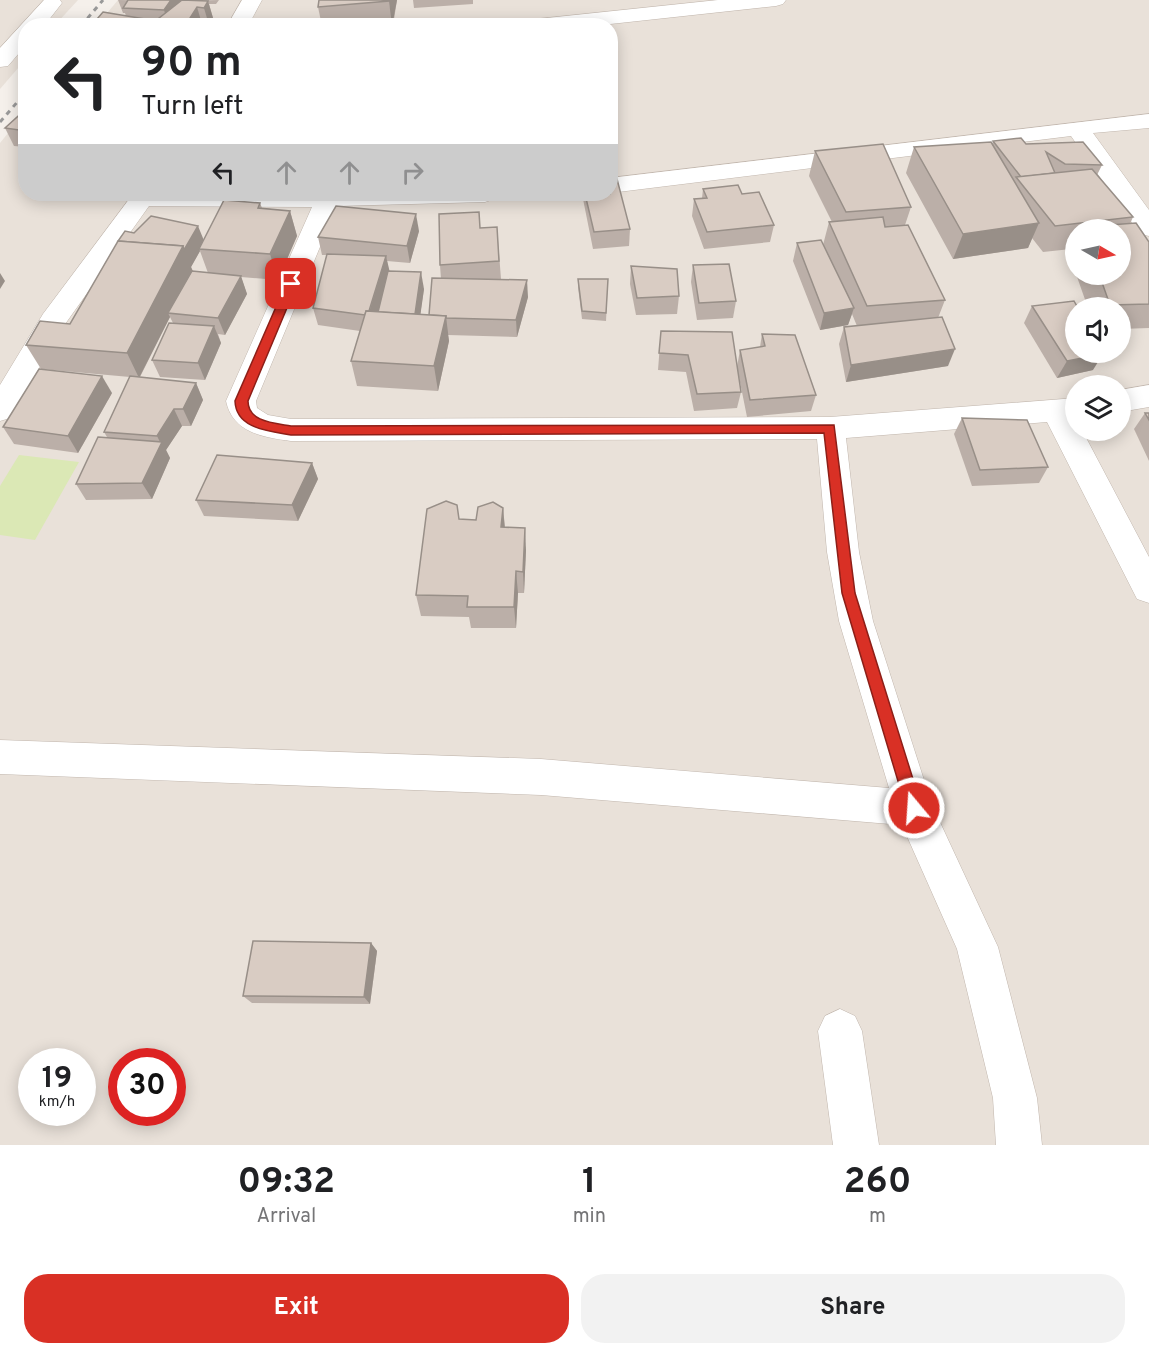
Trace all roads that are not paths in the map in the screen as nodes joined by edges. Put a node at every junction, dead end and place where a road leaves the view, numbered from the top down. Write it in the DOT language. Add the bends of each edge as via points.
graph roads {
  1 [pos="252,0"];
  2 [pos="776,0"];
  3 [pos="52,3"];
  4 [pos="655,6"];
  5 [pos="39,18"];
  6 [pos="242,18"];
  7 [pos="579,18"];
  8 [pos="18,41"];
  9 [pos="0,61"];
  10 [pos="1149,121"];
  11 [pos="1077,128"];
  12 [pos="618,185"];
  13 [pos="140,201"];
  14 [pos="327,201"];
  15 [pos="1149,228"];
  16 [pos="1149,396"];
  17 [pos="1131,399"];
  18 [pos="0,410"];
  19 [pos="1065,410"];
  20 [pos="830,428"];
  21 [pos="1080,441"];
  22 [pos="1149,589"];
  23 [pos="0,758"];
  24 [pos="914,808"];
  25 [pos="840,1031"];
  26 [pos="856,1145"];
  27 [pos="1020,1145"];
  1 -- 6 [label="street"];
  2 -- 4 [label="street"];
  3 -- 5 [label="street"];
  4 -- 7 [label="street"];
  8 -- 9 [label="street"];
  10 -- 11 [label="street"];
  11 -- 12 [label="street"];
  11 -- 15 [label="street"];
  13 -- 18 [label="street" via="53,321"];
  14 -- 20 [label="street" via="242,401 242,410 249,419 291,430"];
  16 -- 17 [label="street"];
  19 -- 20 [label="street"];
  20 -- 24 [label="street" via="849,593"];
  21 -- 22 [label="street"];
  23 -- 24 [label="street" via="541,777"];
  24 -- 27 [label="street" via="977,947 1015,1098"];
  25 -- 26 [label="street"];
}
